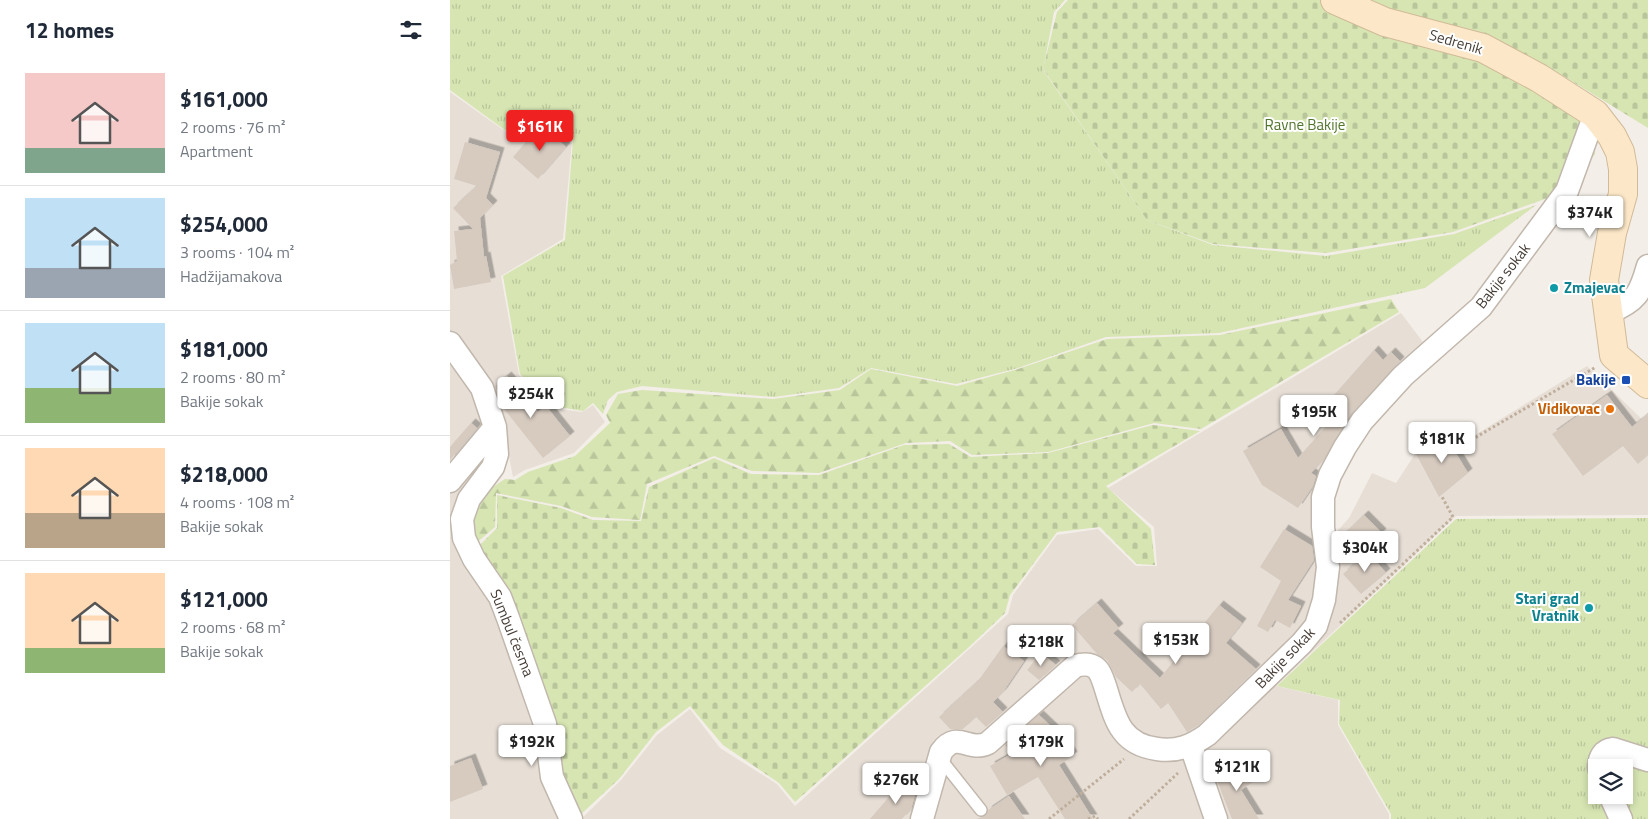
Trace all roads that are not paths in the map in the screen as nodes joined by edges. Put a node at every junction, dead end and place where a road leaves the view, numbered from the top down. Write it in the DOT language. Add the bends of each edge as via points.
graph roads {
  1 [pos="1335,0"];
  2 [pos="1595,114"];
  3 [pos="1648,266"];
  4 [pos="1608,313"];
  5 [pos="450,343"];
  6 [pos="1645,378"];
  7 [pos="495,427"];
  8 [pos="450,480"];
  9 [pos="939,757"];
  10 [pos="1187,757"];
  11 [pos="1600,759"];
  12 [pos="1648,760"];
  13 [pos="1614,804"];
  14 [pos="981,810"];
  15 [pos="571,819"];
  16 [pos="922,819"];
  17 [pos="1216,819"];
  18 [pos="1621,819"];
  1 -- 2 [label="street, Sedrenik" via="1385,22 1483,48 1539,78"];
  2 -- 4 [label="street" via="1612,136 1620,152 1623,169 1623,194 1604,280"];
  2 -- 10 [label="street, Bakije sokak" via="1567,191 1481,307 1403,376 1362,422 1345,447 1323,497 1328,567 1324,600 1316,626"];
  3 -- 4 [label="street" via="1641,290 1621,308"];
  4 -- 6 [label="street" via="1614,355"];
  5 -- 7 [label="street, Sumbul česma" via="482,388"];
  7 -- 8 [label="street"];
  7 -- 15 [label="street, Sumbul česma" via="497,454 494,467 469,499 462,519 464,538 506,611 545,724 552,777"];
  9 -- 10 [label="street, Bakije sokak" via="950,742 974,746 988,743 1066,672 1080,664 1091,664 1098,670 1116,720 1127,736 1141,745"];
  9 -- 14 [label="lane"];
  9 -- 16 [label="street"];
  10 -- 17 [label="street"];
  11 -- 12 [label="street" via="1613,749"];
  13 -- 18 [label="street"];
}
